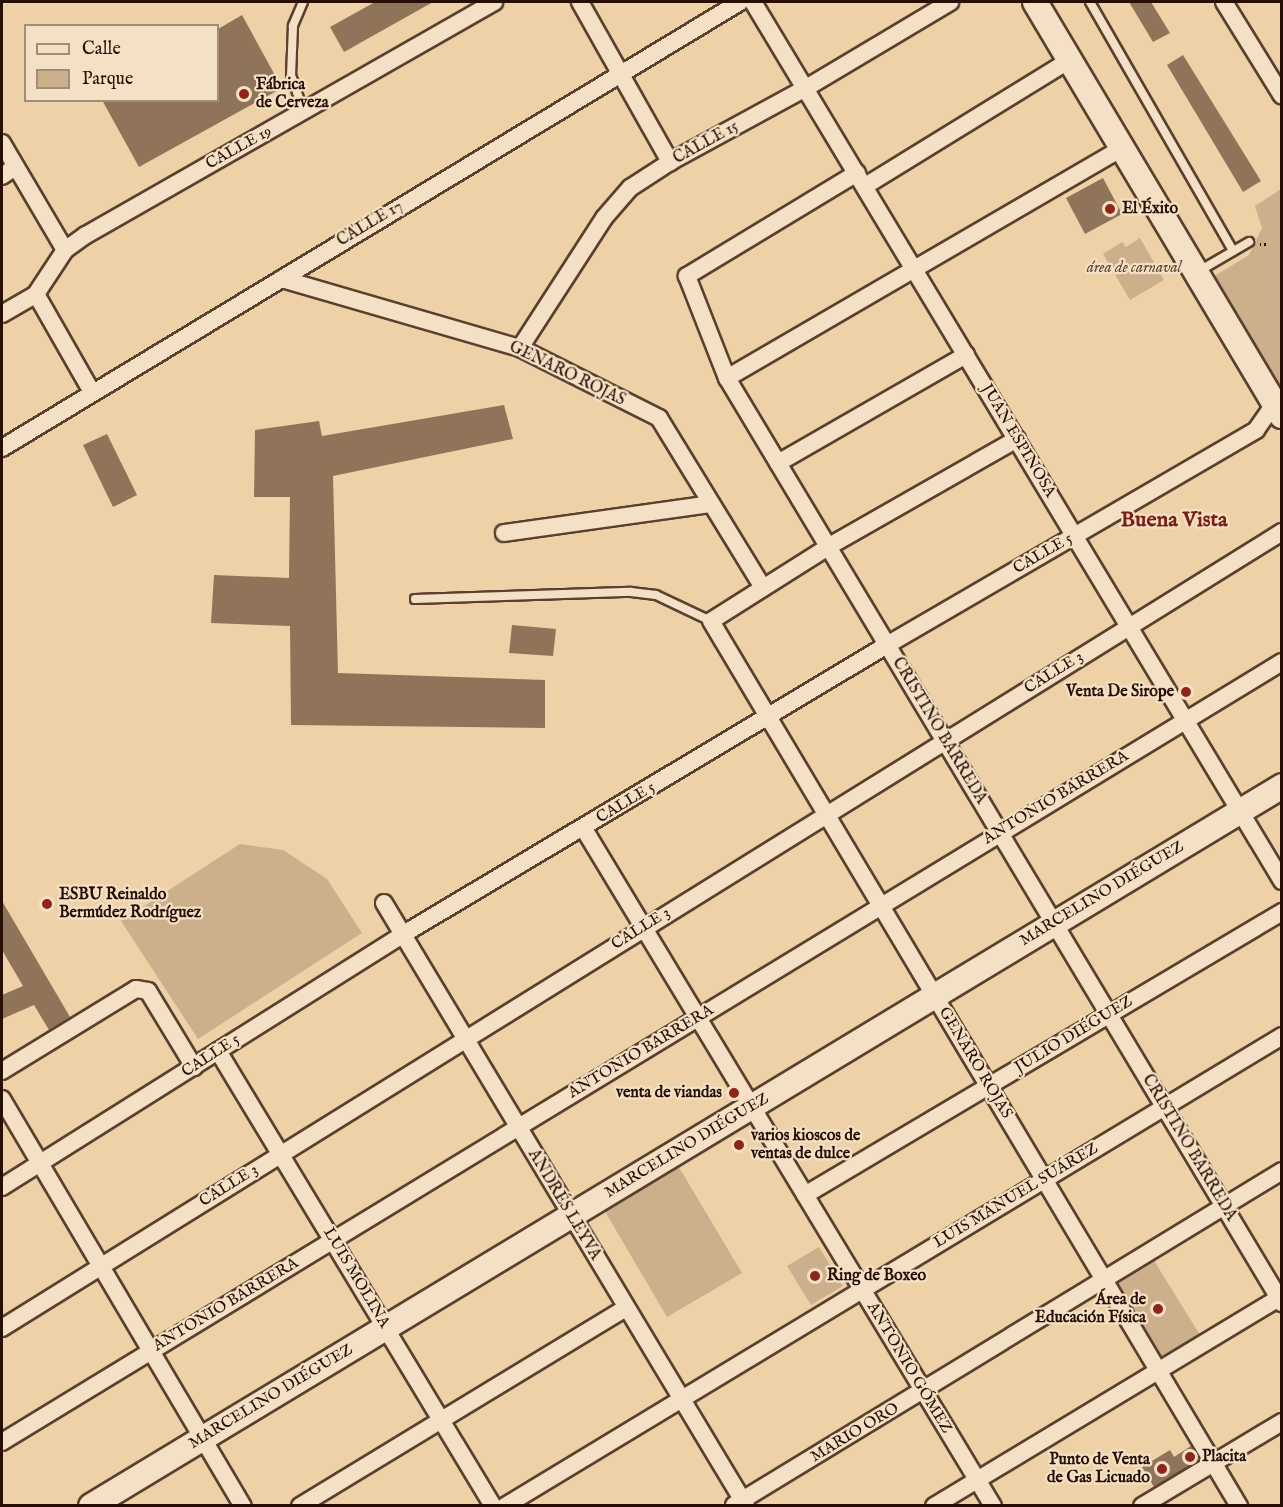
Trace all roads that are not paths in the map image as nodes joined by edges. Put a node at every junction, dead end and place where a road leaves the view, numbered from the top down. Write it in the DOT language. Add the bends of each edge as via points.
graph roads {
  1 [pos="303,2"];
  2 [pos="494,2"];
  3 [pos="580,2"];
  4 [pos="740,2"];
  5 [pos="753,2"];
  6 [pos="950,2"];
  7 [pos="1035,2"];
  8 [pos="1089,2"];
  9 [pos="1224,2"];
  10 [pos="1070,60"];
  11 [pos="620,72"];
  12 [pos="806,88"];
  13 [pos="1281,96"];
  14 [pos="304,112"];
  15 [pos="2,143"];
  16 [pos="1122,148"];
  17 [pos="670,162"];
  18 [pos="8,171"];
  19 [pos="861,179"];
  20 [pos="1249,242"];
  21 [pos="65,250"];
  22 [pos="1233,251"];
  23 [pos="915,270"];
  24 [pos="1196,273"];
  25 [pos="282,279"];
  26 [pos="36,294"];
  27 [pos="2,314"];
  28 [pos="520,348"];
  29 [pos="966,355"];
  30 [pos="727,378"];
  31 [pos="92,392"];
  32 [pos="1280,412"];
  33 [pos="1256,430"];
  34 [pos="1017,440"];
  35 [pos="2,448"];
  36 [pos="778,463"];
  37 [pos="711,504"];
  38 [pos="1281,532"];
  39 [pos="504,533"];
  40 [pos="1075,536"];
  41 [pos="828,547"];
  42 [pos="763,588"];
  43 [pos="415,599"];
  44 [pos="711,621"];
  45 [pos="1129,627"];
  46 [pos="887,645"];
  47 [pos="1281,662"];
  48 [pos="769,716"];
  49 [pos="1185,720"];
  50 [pos="944,740"];
  51 [pos="1281,786"];
  52 [pos="1239,811"];
  53 [pos="826,813"];
  54 [pos="584,829"];
  55 [pos="999,832"];
  56 [pos="1281,881"];
  57 [pos="384,903"];
  58 [pos="881,905"];
  59 [pos="1281,912"];
  60 [pos="1053,922"];
  61 [pos="643,928"];
  62 [pos="402,935"];
  63 [pos="935,996"];
  64 [pos="1108,1013"];
  65 [pos="698,1017"];
  66 [pos="1281,1036"];
  67 [pos="464,1040"];
  68 [pos="218,1051"];
  69 [pos="194,1067"];
  70 [pos="2,1071"];
  71 [pos="989,1086"];
  72 [pos="2,1099"];
  73 [pos="1164,1106"];
  74 [pos="752,1107"];
  75 [pos="517,1127"];
  76 [pos="282,1153"];
  77 [pos="39,1162"];
  78 [pos="1281,1171"];
  79 [pos="1044,1179"];
  80 [pos="2,1187"];
  81 [pos="805,1195"];
  82 [pos="1224,1206"];
  83 [pos="570,1216"];
  84 [pos="333,1240"];
  85 [pos="102,1265"];
  86 [pos="1104,1280"];
  87 [pos="862,1290"];
  88 [pos="1280,1299"];
  89 [pos="626,1308"];
  90 [pos="2,1328"];
  91 [pos="386,1328"];
  92 [pos="150,1351"];
  93 [pos="1159,1370"];
  94 [pos="923,1391"];
  95 [pos="681,1399"];
  96 [pos="441,1420"];
  97 [pos="1281,1422"];
  98 [pos="202,1438"];
  99 [pos="2,1442"];
  100 [pos="1214,1463"];
  101 [pos="977,1480"];
  102 [pos="741,1504"];
  103 [pos="92,1506"];
  104 [pos="243,1506"];
  105 [pos="300,1506"];
  106 [pos="493,1506"];
  107 [pos="505,1506"];
  108 [pos="934,1506"];
  109 [pos="993,1506"];
  110 [pos="1142,1506"];
  111 [pos="1239,1506"];
  1 -- 14 [label="lane" via="293,26 291,75"];
  2 -- 14 [label="street, CALLE 19"];
  3 -- 11 [label="street"];
  4 -- 11 [label="street, CALLE 17"];
  5 -- 12 [label="street, JUAN ESPINOSA"];
  6 -- 12 [label="street, CALLE 15"];
  7 -- 10 [label="street"];
  8 -- 22 [label="lane"];
  9 -- 13 [label="street"];
  10 -- 16 [label="street"];
  10 -- 19 [label="street"];
  11 -- 17 [label="street"];
  11 -- 25 [label="street, CALLE 17"];
  12 -- 17 [label="street, CALLE 15"];
  12 -- 19 [label="street, JUAN ESPINOSA"];
  14 -- 21 [label="street, CALLE 19"];
  15 -- 18 [label="street"];
  16 -- 23 [label="street"];
  16 -- 24 [label="street"];
  17 -- 28 [label="street, CALLE 15" via="630,188 604,218"];
  18 -- 21 [label="street"];
  19 -- 23 [label="street, JUAN ESPINOSA"];
  19 -- 30 [label="street, CRISTINO BARREDA" via="687,276"];
  20 -- 22 [label="lane"];
  21 -- 26 [label="street, CALLE 19"];
  22 -- 24 [label="lane"];
  23 -- 29 [label="street, JUAN ESPINOSA"];
  23 -- 30 [label="street"];
  24 -- 32 [label="street"];
  25 -- 28 [label="street, GENARO ROJAS"];
  25 -- 31 [label="street, CALLE 17"];
  26 -- 27 [label="street, CALLE 19"];
  26 -- 31 [label="street"];
  28 -- 37 [label="street, GENARO ROJAS" via="659,418"];
  29 -- 34 [label="street, JUAN ESPINOSA"];
  29 -- 36 [label="street"];
  30 -- 36 [label="street, CRISTINO BARREDA"];
  31 -- 35 [label="street, CALLE 17"];
  32 -- 33 [label="street, CALLE 5"];
  32 -- 33 [label="street, CALLE 5"];
  33 -- 40 [label="street, CALLE 5"];
  34 -- 40 [label="street, JUAN ESPINOSA"];
  34 -- 41 [label="street"];
  36 -- 41 [label="street, CRISTINO BARREDA"];
  37 -- 39 [label="street"];
  37 -- 42 [label="street, GENARO ROJAS"];
  38 -- 45 [label="street, CALLE 3"];
  40 -- 45 [label="street, JUAN ESPINOSA"];
  40 -- 46 [label="street, CALLE 5"];
  41 -- 42 [label="street"];
  41 -- 46 [label="street, CRISTINO BARREDA"];
  42 -- 44 [label="street"];
  43 -- 44 [label="lane" via="631,592 656,595"];
  44 -- 48 [label="street, GENARO ROJAS"];
  45 -- 49 [label="street, JUAN ESPINOSA"];
  45 -- 50 [label="street, CALLE 3"];
  46 -- 48 [label="street, CALLE 5"];
  46 -- 50 [label="street, CRISTINO BARREDA"];
  47 -- 49 [label="street, ANTONIO BARRERA"];
  48 -- 53 [label="street, GENARO ROJAS"];
  48 -- 54 [label="street, CALLE 5"];
  49 -- 52 [label="street, JUAN ESPINOSA"];
  49 -- 55 [label="street, ANTONIO BARRERA"];
  50 -- 53 [label="street, CALLE 3"];
  50 -- 55 [label="street, CRISTINO BARREDA"];
  51 -- 52 [label="street, MARCELINO DIÉGUEZ"];
  52 -- 56 [label="street, JUAN ESPINOSA"];
  52 -- 60 [label="street, MARCELINO DIÉGUEZ"];
  53 -- 58 [label="street, GENARO ROJAS"];
  53 -- 61 [label="street, CALLE 3"];
  54 -- 61 [label="street, ANTONIO GÓMEZ"];
  54 -- 62 [label="street, CALLE 5"];
  55 -- 58 [label="street, ANTONIO BARRERA"];
  55 -- 60 [label="street, CRISTINO BARREDA"];
  57 -- 62 [label="street, ANDRÉS LEYVA"];
  58 -- 63 [label="street, GENARO ROJAS"];
  58 -- 65 [label="street, ANTONIO BARRERA"];
  59 -- 64 [label="street, JULIO DIÉGUEZ"];
  60 -- 63 [label="street, MARCELINO DIÉGUEZ"];
  60 -- 64 [label="street, CRISTINO BARREDA"];
  61 -- 65 [label="street, ANTONIO GÓMEZ"];
  61 -- 67 [label="street, CALLE 3"];
  62 -- 67 [label="street, ANDRÉS LEYVA"];
  62 -- 68 [label="street, CALLE 5"];
  63 -- 71 [label="street, GENARO ROJAS"];
  63 -- 74 [label="street, MARCELINO DIÉGUEZ"];
  64 -- 71 [label="street, JULIO DIÉGUEZ"];
  64 -- 73 [label="street, CRISTINO BARREDA"];
  65 -- 74 [label="street, ANTONIO GÓMEZ"];
  65 -- 75 [label="street, ANTONIO BARRERA"];
  66 -- 73 [label="street, LUIS MANUEL SUÁREZ"];
  67 -- 75 [label="street, ANDRÉS LEYVA"];
  67 -- 76 [label="street, CALLE 3"];
  68 -- 69 [label="street, CALLE 5"];
  68 -- 76 [label="street, LUIS MOLINA"];
  69 -- 70 [label="street" via="148,992 136,989"];
  69 -- 77 [label="street, CALLE 5"];
  71 -- 79 [label="street, GENARO ROJAS"];
  71 -- 81 [label="street, JULIO DIÉGUEZ"];
  72 -- 77 [label="street"];
  73 -- 79 [label="street, LUIS MANUEL SUÁREZ"];
  73 -- 82 [label="street, CRISTINO BARREDA"];
  74 -- 81 [label="street, ANTONIO GÓMEZ"];
  74 -- 83 [label="street, MARCELINO DIÉGUEZ"];
  75 -- 83 [label="street, ANDRÉS LEYVA"];
  75 -- 84 [label="street, ANTONIO BARRERA"];
  76 -- 84 [label="street, LUIS MOLINA"];
  76 -- 85 [label="street, CALLE 3"];
  77 -- 80 [label="street, CALLE 5"];
  77 -- 85 [label="street"];
  78 -- 82 [label="street, MARIO ORO"];
  79 -- 86 [label="street, GENARO ROJAS"];
  79 -- 87 [label="street, LUIS MANUEL SUÁREZ"];
  81 -- 87 [label="street, ANTONIO GÓMEZ"];
  82 -- 86 [label="street, MARIO ORO"];
  82 -- 88 [label="street, CRISTINO BARREDA"];
  83 -- 89 [label="street, ANDRÉS LEYVA"];
  83 -- 91 [label="street, MARCELINO DIÉGUEZ"];
  84 -- 91 [label="street, LUIS MOLINA"];
  84 -- 92 [label="street, ANTONIO BARRERA"];
  85 -- 90 [label="street, CALLE 3"];
  85 -- 92 [label="street"];
  86 -- 93 [label="street, GENARO ROJAS"];
  86 -- 94 [label="street, MARIO ORO"];
  87 -- 94 [label="street, ANTONIO GÓMEZ"];
  87 -- 95 [label="street, LUIS MANUEL SUÁREZ"];
  88 -- 93 [label="street"];
  89 -- 95 [label="street, ANDRÉS LEYVA"];
  89 -- 96 [label="street"];
  91 -- 96 [label="street, LUIS MOLINA"];
  91 -- 98 [label="street, MARCELINO DIÉGUEZ"];
  92 -- 98 [label="street"];
  92 -- 99 [label="street, ANTONIO BARRERA"];
  93 -- 100 [label="street, GENARO ROJAS"];
  93 -- 101 [label="street"];
  94 -- 101 [label="street, ANTONIO GÓMEZ"];
  94 -- 102 [label="street, MARIO ORO"];
  95 -- 102 [label="street, ANDRÉS LEYVA"];
  95 -- 107 [label="street, LUIS MANUEL SUÁREZ"];
  96 -- 105 [label="street"];
  96 -- 106 [label="street, LUIS MOLINA"];
  97 -- 100 [label="street"];
  98 -- 103 [label="street, MARCELINO DIÉGUEZ"];
  98 -- 104 [label="street"];
  100 -- 110 [label="street"];
  100 -- 111 [label="street, GENARO ROJAS"];
  101 -- 108 [label="street"];
  101 -- 109 [label="street, ANTONIO GÓMEZ"];
}
